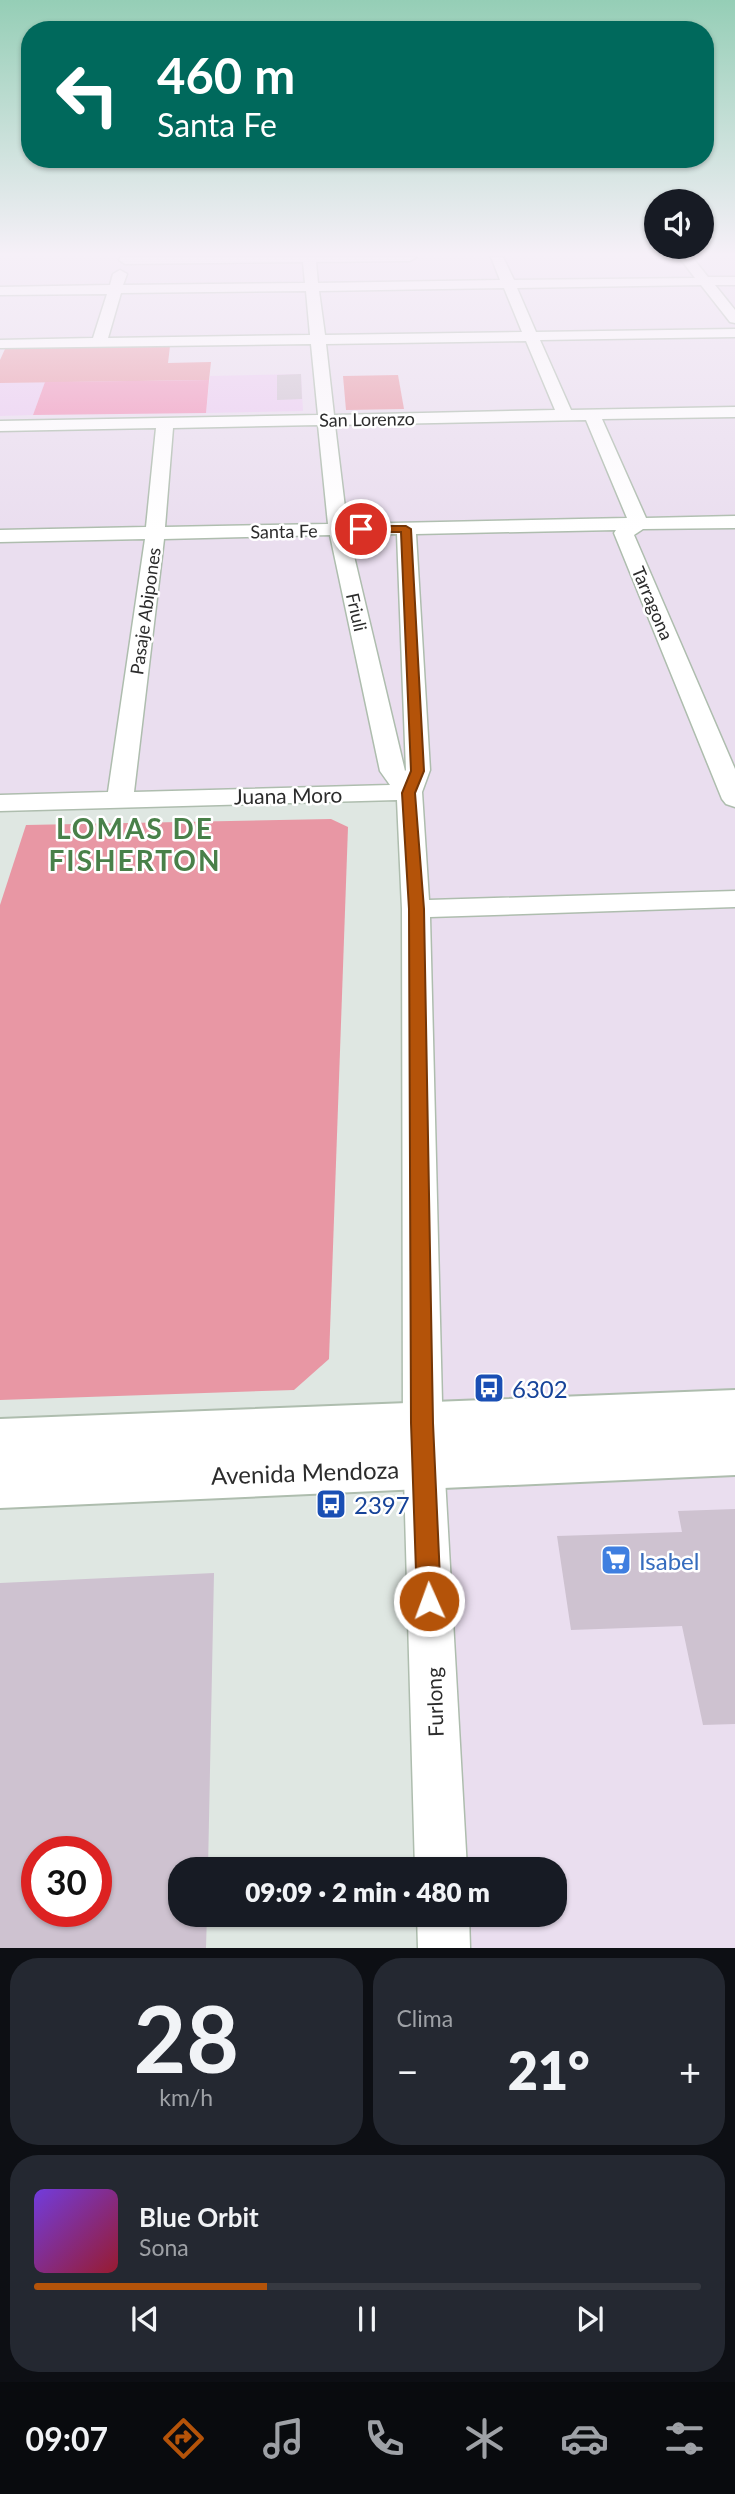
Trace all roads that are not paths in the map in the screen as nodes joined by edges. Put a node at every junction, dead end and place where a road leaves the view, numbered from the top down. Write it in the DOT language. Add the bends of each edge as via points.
graph roads {
  1 [pos="318,348"];
  2 [pos="536,348"];
  3 [pos="735,412"];
  4 [pos="565,415"];
  5 [pos="592,415"];
  6 [pos="328,420"];
  7 [pos="165,423"];
  8 [pos="0,426"];
  9 [pos="735,523"];
  10 [pos="639,524"];
  11 [pos="406,529"];
  12 [pos="338,530"];
  13 [pos="155,533"];
  14 [pos="0,536"];
  15 [pos="409,793"];
  16 [pos="735,799"];
  17 [pos="120,800"];
  18 [pos="0,803"];
  19 [pos="735,899"];
  20 [pos="416,909"];
  21 [pos="735,1411"];
  22 [pos="0,1441"];
  23 [pos="423,1445"];
  24 [pos="735,1453"];
  25 [pos="0,1485"];
  26 [pos="440,1857"];
  27 [pos="443,1927"];
  28 [pos="444,1948"];
  1 -- 6 [label="street, Friuli"];
  2 -- 4 [label="street"];
  3 -- 5 [label="street, San Lorenzo"];
  4 -- 5 [label="street, San Lorenzo"];
  4 -- 6 [label="street, San Lorenzo"];
  5 -- 10 [label="street"];
  6 -- 7 [label="street, San Lorenzo"];
  6 -- 12 [label="street, Friuli"];
  7 -- 8 [label="street, San Lorenzo"];
  7 -- 13 [label="street, Pasaje Abipones"];
  9 -- 10 [label="street, Santa Fe"];
  10 -- 11 [label="street, Santa Fe"];
  10 -- 16 [label="street, Tarragona" via="624,533"];
  11 -- 12 [label="street, Santa Fe"];
  11 -- 15 [label="street, Furlong" via="418,771"];
  12 -- 13 [label="street, Santa Fe"];
  12 -- 15 [label="street, Friuli" via="392,771"];
  13 -- 14 [label="street, Santa Fe"];
  13 -- 17 [label="street, Pasaje Abipones"];
  15 -- 17 [label="street, Juana Moro"];
  15 -- 20 [label="street, Furlong"];
  17 -- 18 [label="street, Juana Moro"];
  19 -- 20 [label="street"];
  20 -- 23 [label="street, Furlong"];
  21 -- 23 [label="main road, Avenida Mendoza"];
  22 -- 23 [label="main road, Avenida Mendoza"];
  23 -- 24 [label="main road, Avenida Mendoza"];
  23 -- 25 [label="main road, Avenida Mendoza"];
  23 -- 26 [label="street, Furlong"];
  27 -- 28 [label="street"];
}
